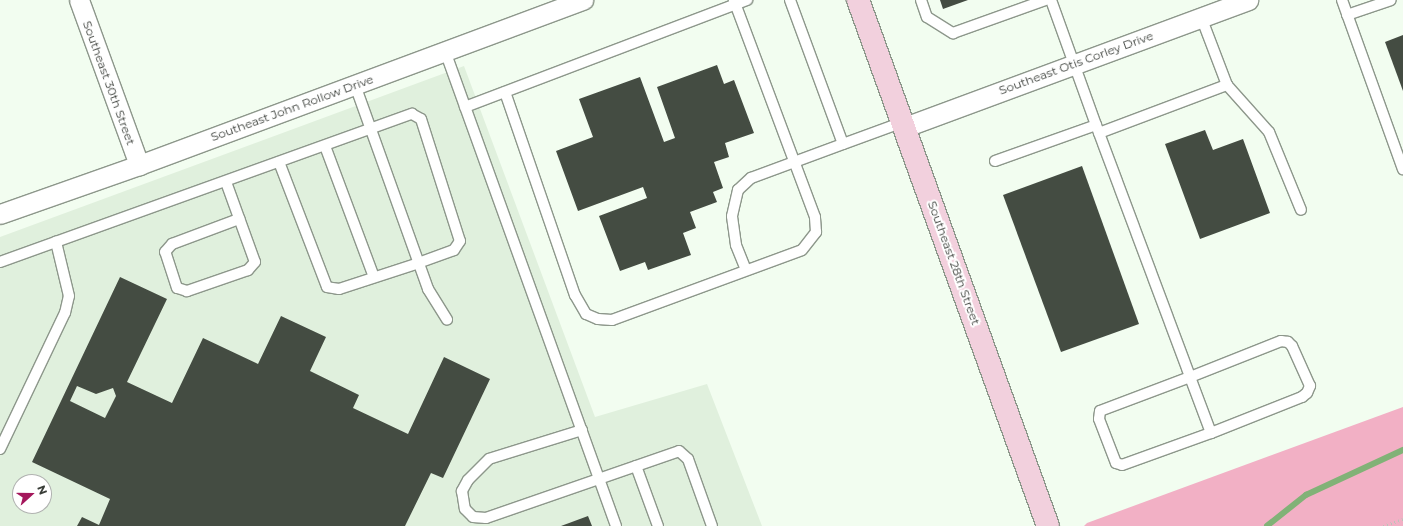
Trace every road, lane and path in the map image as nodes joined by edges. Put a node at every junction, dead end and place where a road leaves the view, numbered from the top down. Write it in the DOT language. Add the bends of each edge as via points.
graph roads {
  1 [pos="79,0"];
  2 [pos="583,0"];
  3 [pos="747,0"];
  4 [pos="790,0"];
  5 [pos="858,0"];
  6 [pos="921,0"];
  7 [pos="1045,0"];
  8 [pos="1051,0"];
  9 [pos="1248,0"];
  10 [pos="1342,0"];
  11 [pos="1391,0"];
  12 [pos="735,2"];
  13 [pos="1347,15"];
  14 [pos="1201,17"];
  15 [pos="445,51"];
  16 [pos="1075,63"];
  17 [pos="355,85"];
  18 [pos="1227,85"];
  19 [pos="505,92"];
  20 [pos="465,107"];
  21 [pos="904,124"];
  22 [pos="1097,129"];
  23 [pos="372,130"];
  24 [pos="843,144"];
  25 [pos="325,146"];
  26 [pos="995,161"];
  27 [pos="280,162"];
  28 [pos="795,162"];
  29 [pos="139,165"];
  30 [pos="1403,169"];
  31 [pos="226,182"];
  32 [pos="1300,210"];
  33 [pos="0,214"];
  34 [pos="239,219"];
  35 [pos="56,242"];
  36 [pos="0,262"];
  37 [pos="419,263"];
  38 [pos="746,270"];
  39 [pos="374,277"];
  40 [pos="447,319"];
  41 [pos="1190,378"];
  42 [pos="582,430"];
  43 [pos="1211,433"];
  44 [pos="0,449"];
  45 [pos="636,466"];
  46 [pos="600,479"];
  47 [pos="1403,519"];
  48 [pos="616,526"];
  49 [pos="658,526"];
  50 [pos="712,526"];
  51 [pos="1048,526"];
  52 [pos="1383,526"];
  1 -- 29 [label="street, Southeast 30th Street"];
  2 -- 15 [label="street, Southeast John Rollow Drive"];
  3 -- 12 [label="lane"];
  4 -- 24 [label="lane"];
  5 -- 21 [label="main road, Southeast 28th Street"];
  6 -- 7 [label="lane" via="927,17 953,33"];
  8 -- 16 [label="lane"];
  9 -- 14 [label="street, Southeast Otis Corley Drive"];
  10 -- 13 [label="lane"];
  11 -- 13 [label="lane"];
  12 -- 19 [label="lane"];
  12 -- 28 [label="lane"];
  13 -- 30 [label="lane"];
  14 -- 16 [label="street, Southeast Otis Corley Drive"];
  14 -- 18 [label="lane"];
  15 -- 17 [label="street, Southeast John Rollow Drive"];
  15 -- 20 [label="lane"];
  16 -- 21 [label="street, Southeast Otis Corley Drive"];
  16 -- 22 [label="lane"];
  17 -- 23 [label="lane"];
  17 -- 29 [label="street, Southeast John Rollow Drive"];
  18 -- 22 [label="lane"];
  18 -- 32 [label="lane" via="1269,132"];
  19 -- 20 [label="lane"];
  19 -- 38 [label="lane" via="575,295 586,314 598,319 612,320"];
  20 -- 42 [label="lane"];
  21 -- 24 [label="lane"];
  21 -- 51 [label="main road, Southeast 28th Street"];
  22 -- 26 [label="lane"];
  22 -- 41 [label="lane"];
  23 -- 25 [label="lane"];
  23 -- 37 [label="lane"];
  23 -- 37 [label="lane" via="412,114 421,119 460,241 454,250"];
  24 -- 28 [label="lane"];
  25 -- 27 [label="lane"];
  25 -- 39 [label="lane"];
  27 -- 31 [label="lane"];
  27 -- 39 [label="lane" via="327,287 339,289"];
  28 -- 38 [label="lane" via="751,178 738,190 732,216 736,245"];
  28 -- 38 [label="lane" via="815,217 816,232 802,250"];
  29 -- 33 [label="street, Southeast John Rollow Drive"];
  31 -- 34 [label="lane"];
  31 -- 35 [label="lane"];
  34 -- 34 [label="lane" via="255,262 248,270 186,291 177,288 165,252 172,244"];
  35 -- 36 [label="lane"];
  35 -- 44 [label="lane" via="69,296 65,313"];
  37 -- 39 [label="lane"];
  37 -- 40 [label="lane" via="428,289"];
  41 -- 43 [label="lane"];
  41 -- 43 [label="lane" via="1106,408 1100,411 1099,419 1116,463 1122,465"];
  41 -- 43 [label="lane" via="1281,341 1288,342 1310,386 1302,397"];
  42 -- 46 [label="lane"];
  42 -- 46 [label="lane" via="489,459 468,480 462,491 465,508 473,518 486,518"];
  45 -- 46 [label="lane"];
  45 -- 49 [label="lane"];
  45 -- 50 [label="lane" via="679,451 688,459"];
  46 -- 48 [label="lane"];
  47 -- 52 [label="path"];
}
